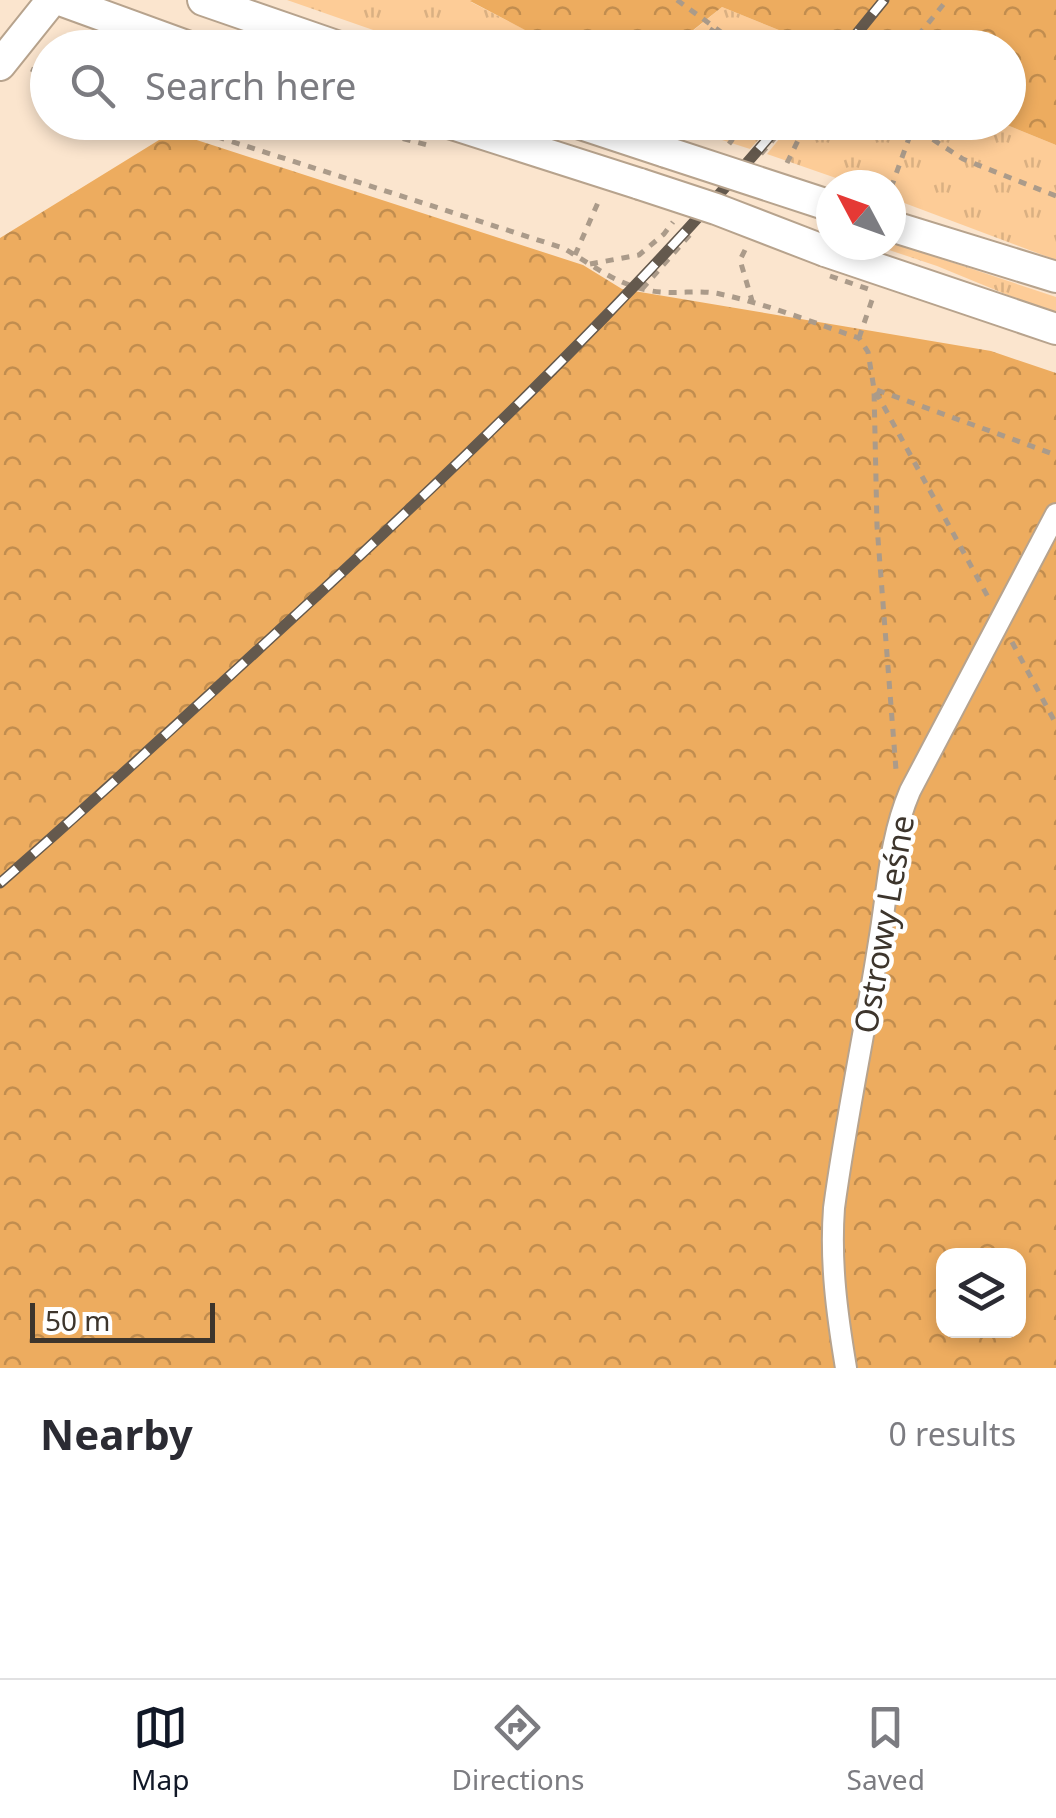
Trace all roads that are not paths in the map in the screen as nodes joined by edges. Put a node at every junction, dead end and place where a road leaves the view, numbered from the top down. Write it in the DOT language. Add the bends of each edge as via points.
graph roads {
  1 [pos="56,0"];
  2 [pos="203,0"];
  3 [pos="230,6"];
  4 [pos="141,30"];
  5 [pos="294,30"];
  6 [pos="0,64"];
  7 [pos="502,140"];
  8 [pos="630,140"];
  9 [pos="816,201"];
  10 [pos="906,231"];
  11 [pos="1056,277"];
  12 [pos="1052,329"];
  13 [pos="1056,514"];
  14 [pos="846,1368"];
  1 -- 4 [label="main road"];
  1 -- 6 [label="main road"];
  2 -- 3 [label="main road"];
  3 -- 5 [label="main road"];
  7 -- 12 [label="main road, bridge"];
  8 -- 9 [label="main road, bridge"];
  10 -- 11 [label="main road"];
  13 -- 14 [label="street, Ostrowy Leśne" via="925,761 893,840 834,1208 832,1281"];
}
